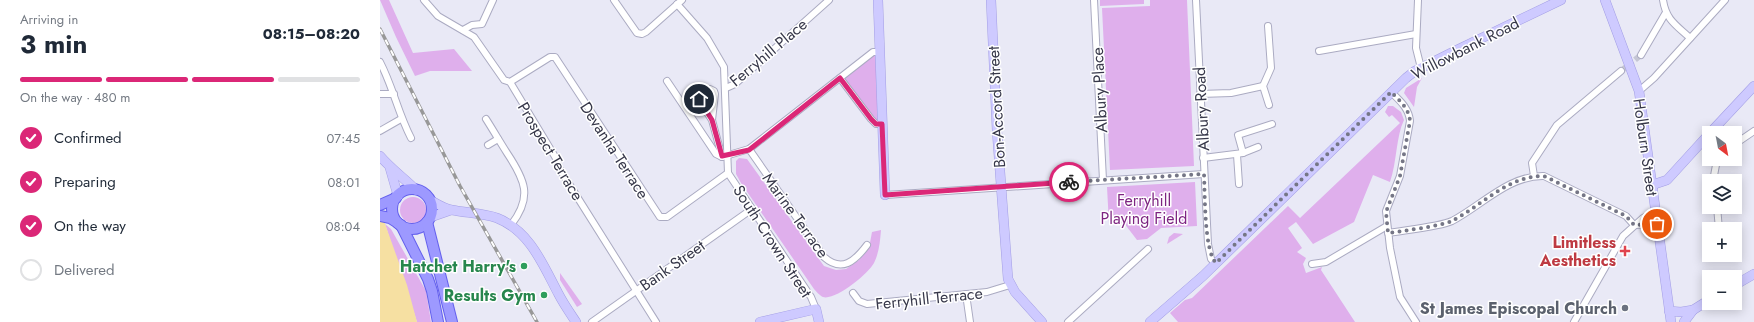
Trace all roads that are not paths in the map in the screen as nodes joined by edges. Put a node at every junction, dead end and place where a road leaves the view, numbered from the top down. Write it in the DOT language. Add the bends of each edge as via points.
graph roads {
  1 [pos="424,0"];
  2 [pos="493,0"];
  3 [pos="614,0"];
  4 [pos="829,0"];
  5 [pos="878,0"];
  6 [pos="991,0"];
  7 [pos="1094,0"];
  8 [pos="1196,0"];
  9 [pos="1418,0"];
  10 [pos="1561,0"];
  11 [pos="1605,0"];
  12 [pos="1663,0"];
  13 [pos="1725,0"];
  14 [pos="680,2"];
  15 [pos="1665,14"];
  16 [pos="1268,26"];
  17 [pos="464,30"];
  18 [pos="1416,34"];
  19 [pos="1690,38"];
  20 [pos="1320,51"];
  21 [pos="879,52"];
  22 [pos="1641,55"];
  23 [pos="380,62"];
  24 [pos="1421,68"];
  25 [pos="1621,71"];
  26 [pos="840,78"];
  27 [pos="668,81"];
  28 [pos="510,82"];
  29 [pos="1263,86"];
  30 [pos="1754,86"];
  31 [pos="726,88"];
  32 [pos="1391,92"];
  33 [pos="1639,92"];
  34 [pos="380,94"];
  35 [pos="394,94"];
  36 [pos="1200,94"];
  37 [pos="1269,105"];
  38 [pos="401,119"];
  39 [pos="486,119"];
  40 [pos="712,120"];
  41 [pos="882,124"];
  42 [pos="1272,124"];
  43 [pos="1717,126"];
  44 [pos="380,131"];
  45 [pos="1754,131"];
  46 [pos="411,138"];
  47 [pos="498,139"];
  48 [pos="1742,139"];
  49 [pos="1702,143"];
  50 [pos="488,145"];
  51 [pos="1258,148"];
  52 [pos="749,150"];
  53 [pos="1240,154"];
  54 [pos="380,156"];
  55 [pos="725,156"];
  56 [pos="1203,158"];
  57 [pos="390,168"];
  58 [pos="728,173"];
  59 [pos="1204,174"];
  60 [pos="1534,176"];
  61 [pos="1103,180"];
  62 [pos="1239,184"];
  63 [pos="1652,184"];
  64 [pos="1001,187"];
  65 [pos="416,190"];
  66 [pos="885,195"];
  67 [pos="397,197"];
  68 [pos="430,200"];
  69 [pos="380,205"];
  70 [pos="752,209"];
  71 [pos="451,210"];
  72 [pos="1655,212"];
  73 [pos="382,216"];
  74 [pos="429,220"];
  75 [pos="399,224"];
  76 [pos="1657,224"];
  77 [pos="510,225"];
  78 [pos="1634,225"];
  79 [pos="1387,226"];
  80 [pos="1388,233"];
  81 [pos="867,244"];
  82 [pos="1148,249"];
  83 [pos="1216,263"];
  84 [pos="1312,264"];
  85 [pos="1754,274"];
  86 [pos="1742,281"];
  87 [pos="1010,285"];
  88 [pos="636,290"];
  89 [pos="853,292"];
  90 [pos="966,294"];
  91 [pos="1702,304"];
  92 [pos="816,309"];
  93 [pos="1693,310"];
  94 [pos="1669,311"];
  95 [pos="438,322"];
  96 [pos="452,322"];
  97 [pos="576,322"];
  98 [pos="592,322"];
  99 [pos="656,322"];
  100 [pos="760,322"];
  101 [pos="819,322"];
  102 [pos="970,322"];
  103 [pos="1042,322"];
  104 [pos="1068,322"];
  105 [pos="1150,322"];
  106 [pos="1416,322"];
  107 [pos="1574,322"];
  108 [pos="1672,322"];
  109 [pos="1684,322"];
  1 -- 17 [label="street, Prospect Terrace" via="438,16"];
  2 -- 17 [label="street" via="482,24 472,24"];
  3 -- 14 [label="street" via="637,33 642,34"];
  4 -- 31 [label="street, Ferryhill Place" via="735,84"];
  5 -- 21 [label="street"];
  6 -- 64 [label="street, Bon-Accord Street"];
  7 -- 61 [label="street, Albury Place"];
  8 -- 36 [label="street, Albury Road"];
  9 -- 18 [label="street"];
  10 -- 24 [label="street, Willowbank Road"];
  11 -- 33 [label="street, Holburn Street"];
  12 -- 15 [label="street"];
  13 -- 19 [label="street"];
  14 -- 31 [label="street" via="720,58 725,72"];
  15 -- 19 [label="street"];
  15 -- 22 [label="street"];
  16 -- 29 [label="street" via="1271,68"];
  17 -- 28 [label="street, Prospect Terrace" via="474,37 504,80"];
  18 -- 20 [label="street"];
  18 -- 24 [label="street" via="1416,53"];
  19 -- 33 [label="street"];
  21 -- 26 [label="street" via="873,52"];
  21 -- 41 [label="street"];
  23 -- 35 [label="street"];
  24 -- 32 [label="street, Willowbank Road"];
  25 -- 60 [label="street" via="1557,125 1532,163"];
  26 -- 41 [label="street" via="871,119 876,124"];
  26 -- 52 [label="street"];
  27 -- 55 [label="street" via="716,154"];
  28 -- 58 [label="street, Devanha Terrace" via="550,57 555,57 660,217 667,217"];
  28 -- 88 [label="street, Prospect Terrace" via="557,160 559,168"];
  29 -- 36 [label="street" via="1231,93"];
  29 -- 37 [label="street"];
  30 -- 43 [label="street"];
  31 -- 55 [label="street"];
  32 -- 79 [label="street" via="1404,106 1410,121 1400,176 1386,212"];
  32 -- 83 [label="street, Willowbank Road"];
  33 -- 63 [label="street, Holburn Street"];
  34 -- 35 [label="street"];
  35 -- 38 [label="street"];
  36 -- 56 [label="street, Albury Road"];
  38 -- 44 [label="street"];
  38 -- 46 [label="street"];
  39 -- 47 [label="street"];
  40 -- 55 [label="street"];
  41 -- 66 [label="street"];
  42 -- 53 [label="street" via="1238,135"];
  45 -- 48 [label="street"];
  47 -- 50 [label="street"];
  47 -- 77 [label="street" via="518,169 525,190 516,218"];
  49 -- 63 [label="street" via="1667,180"];
  51 -- 53 [label="street"];
  52 -- 55 [label="street"];
  52 -- 81 [label="street, Marine Terrace" via="824,257 831,263 840,266 848,263 860,254"];
  53 -- 56 [label="street"];
  53 -- 62 [label="street"];
  54 -- 57 [label="street"];
  55 -- 58 [label="street"];
  56 -- 59 [label="street, Albury Road"];
  57 -- 65 [label="street"];
  57 -- 67 [label="street"];
  58 -- 70 [label="street, South Crown Street"];
  59 -- 61 [label="street"];
  59 -- 83 [label="street, Albury Road" via="1208,244 1211,259"];
  60 -- 78 [label="street" via="1544,176 1626,216"];
  60 -- 80 [label="street" via="1507,187 1452,221"];
  61 -- 64 [label="street"];
  63 -- 72 [label="street, Holburn Street"];
  64 -- 66 [label="street"];
  64 -- 87 [label="street, Bon-Accord Street"];
  65 -- 67 [label="main road" via="404,192"];
  65 -- 68 [label="main road"];
  67 -- 69 [label="main road"];
  67 -- 75 [label="main road" via="393,208"];
  68 -- 71 [label="street"];
  68 -- 74 [label="main road" via="432,212"];
  70 -- 88 [label="street, Bank Street"];
  70 -- 92 [label="street, South Crown Street"];
  71 -- 74 [label="street"];
  71 -- 77 [label="street" via="474,212"];
  72 -- 76 [label="street, Holburn Street"];
  72 -- 78 [label="street"];
  73 -- 75 [label="main road"];
  74 -- 75 [label="main road" via="414,229"];
  74 -- 96 [label="main road"];
  75 -- 95 [label="main road" via="428,279"];
  76 -- 78 [label="street"];
  76 -- 94 [label="street, Holburn Street"];
  77 -- 97 [label="street" via="534,250"];
  78 -- 107 [label="street" via="1618,243"];
  79 -- 80 [label="street"];
  79 -- 84 [label="street" via="1326,262"];
  80 -- 106 [label="street" via="1400,297"];
  82 -- 104 [label="street"];
  83 -- 105 [label="street, Willowbank Road"];
  85 -- 86 [label="street"];
  87 -- 90 [label="street, Ferryhill Terrace" via="987,292"];
  87 -- 103 [label="street"];
  88 -- 98 [label="street, Bank Street"];
  88 -- 99 [label="street, Prospect Terrace"];
  89 -- 90 [label="street, Ferryhill Terrace" via="859,301 867,304"];
  90 -- 102 [label="street"];
  91 -- 93 [label="street"];
  92 -- 100 [label="street"];
  92 -- 101 [label="street"];
  93 -- 94 [label="street"];
  93 -- 109 [label="street"];
  94 -- 108 [label="street, Holburn Street"];
}
